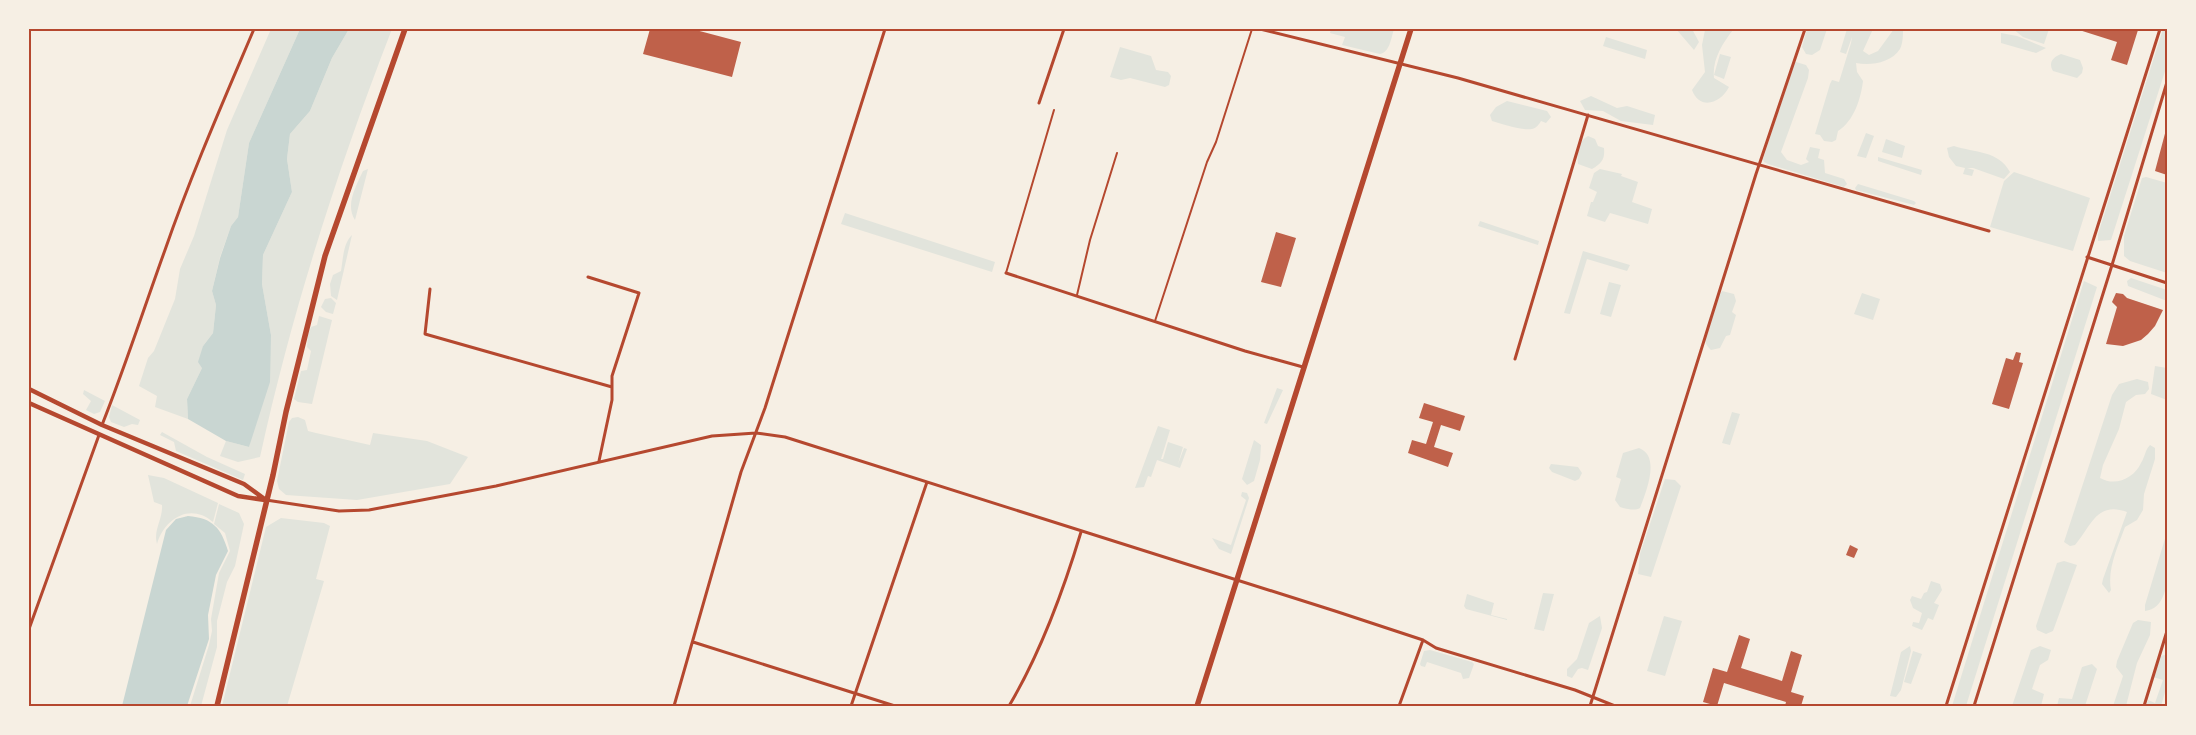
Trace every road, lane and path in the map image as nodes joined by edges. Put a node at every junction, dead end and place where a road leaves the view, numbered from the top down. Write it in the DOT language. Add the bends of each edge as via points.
graph roads {
  1 [pos="254,29"];
  2 [pos="405,29"];
  3 [pos="885,29"];
  4 [pos="1064,29"];
  5 [pos="1252,29"];
  6 [pos="1260,29"];
  7 [pos="1410,29"];
  8 [pos="1805,29"];
  9 [pos="2160,29"];
  10 [pos="1400,63"];
  11 [pos="2167,82"];
  12 [pos="1039,103"];
  13 [pos="1054,110"];
  14 [pos="1588,115"];
  15 [pos="1117,152"];
  16 [pos="1759,165"];
  17 [pos="1989,231"];
  18 [pos="2087,257"];
  19 [pos="2112,265"];
  20 [pos="1006,273"];
  21 [pos="588,277"];
  22 [pos="2167,283"];
  23 [pos="430,289"];
  24 [pos="1077,295"];
  25 [pos="1155,321"];
  26 [pos="1514,359"];
  27 [pos="1304,367"];
  28 [pos="612,387"];
  29 [pos="29,389"];
  30 [pos="29,403"];
  31 [pos="102,425"];
  32 [pos="756,433"];
  33 [pos="99,434"];
  34 [pos="599,461"];
  35 [pos="928,482"];
  36 [pos="266,500"];
  37 [pos="1080,532"];
  38 [pos="1236,580"];
  39 [pos="29,629"];
  40 [pos="2167,632"];
  41 [pos="1423,640"];
  42 [pos="693,642"];
  43 [pos="855,693"];
  44 [pos="1593,697"];
  45 [pos="217,706"];
  46 [pos="674,706"];
  47 [pos="851,706"];
  48 [pos="896,706"];
  49 [pos="1008,706"];
  50 [pos="1197,706"];
  51 [pos="1398,706"];
  52 [pos="1590,706"];
  53 [pos="1615,706"];
  54 [pos="1946,706"];
  55 [pos="1974,706"];
  56 [pos="2144,706"];
  1 -- 31 [label="street" via="165,249"];
  2 -- 36 [label="main road" via="325,256"];
  3 -- 32 [label="street"];
  4 -- 12 [label="street"];
  5 -- 25 [label="lane"];
  6 -- 10 [label="street"];
  7 -- 10 [label="main road"];
  8 -- 16 [label="street"];
  9 -- 18 [label="street"];
  10 -- 14 [label="street"];
  10 -- 27 [label="main road"];
  11 -- 19 [label="street"];
  13 -- 20 [label="lane"];
  14 -- 16 [label="street"];
  14 -- 26 [label="street"];
  15 -- 24 [label="lane"];
  16 -- 17 [label="street"];
  16 -- 44 [label="street"];
  18 -- 19 [label="street"];
  18 -- 54 [label="street"];
  19 -- 22 [label="street"];
  19 -- 55 [label="street"];
  20 -- 24 [label="street"];
  21 -- 28 [label="street" via="639,293 612,376"];
  23 -- 28 [label="street" via="425,334"];
  24 -- 25 [label="street"];
  25 -- 27 [label="street"];
  27 -- 38 [label="main road"];
  28 -- 34 [label="street"];
  29 -- 31 [label="street"];
  30 -- 33 [label="street"];
  31 -- 36 [label="street" via="244,484"];
  32 -- 34 [label="street" via="712,436"];
  32 -- 35 [label="street" via="785,437"];
  32 -- 42 [label="street" via="741,472"];
  33 -- 36 [label="street" via="238,496"];
  33 -- 39 [label="street"];
  34 -- 36 [label="street" via="496,486 369,510 339,511"];
  35 -- 37 [label="street"];
  35 -- 43 [label="street"];
  36 -- 45 [label="main road"];
  37 -- 38 [label="street"];
  37 -- 49 [label="street" via="1053,615 1026,677"];
  38 -- 41 [label="street"];
  38 -- 50 [label="main road"];
  40 -- 56 [label="street"];
  41 -- 44 [label="street" via="1436,648"];
  41 -- 51 [label="street"];
  42 -- 43 [label="street"];
  42 -- 46 [label="street"];
  43 -- 47 [label="street"];
  43 -- 48 [label="street"];
  44 -- 52 [label="street"];
  44 -- 53 [label="street"];
}
